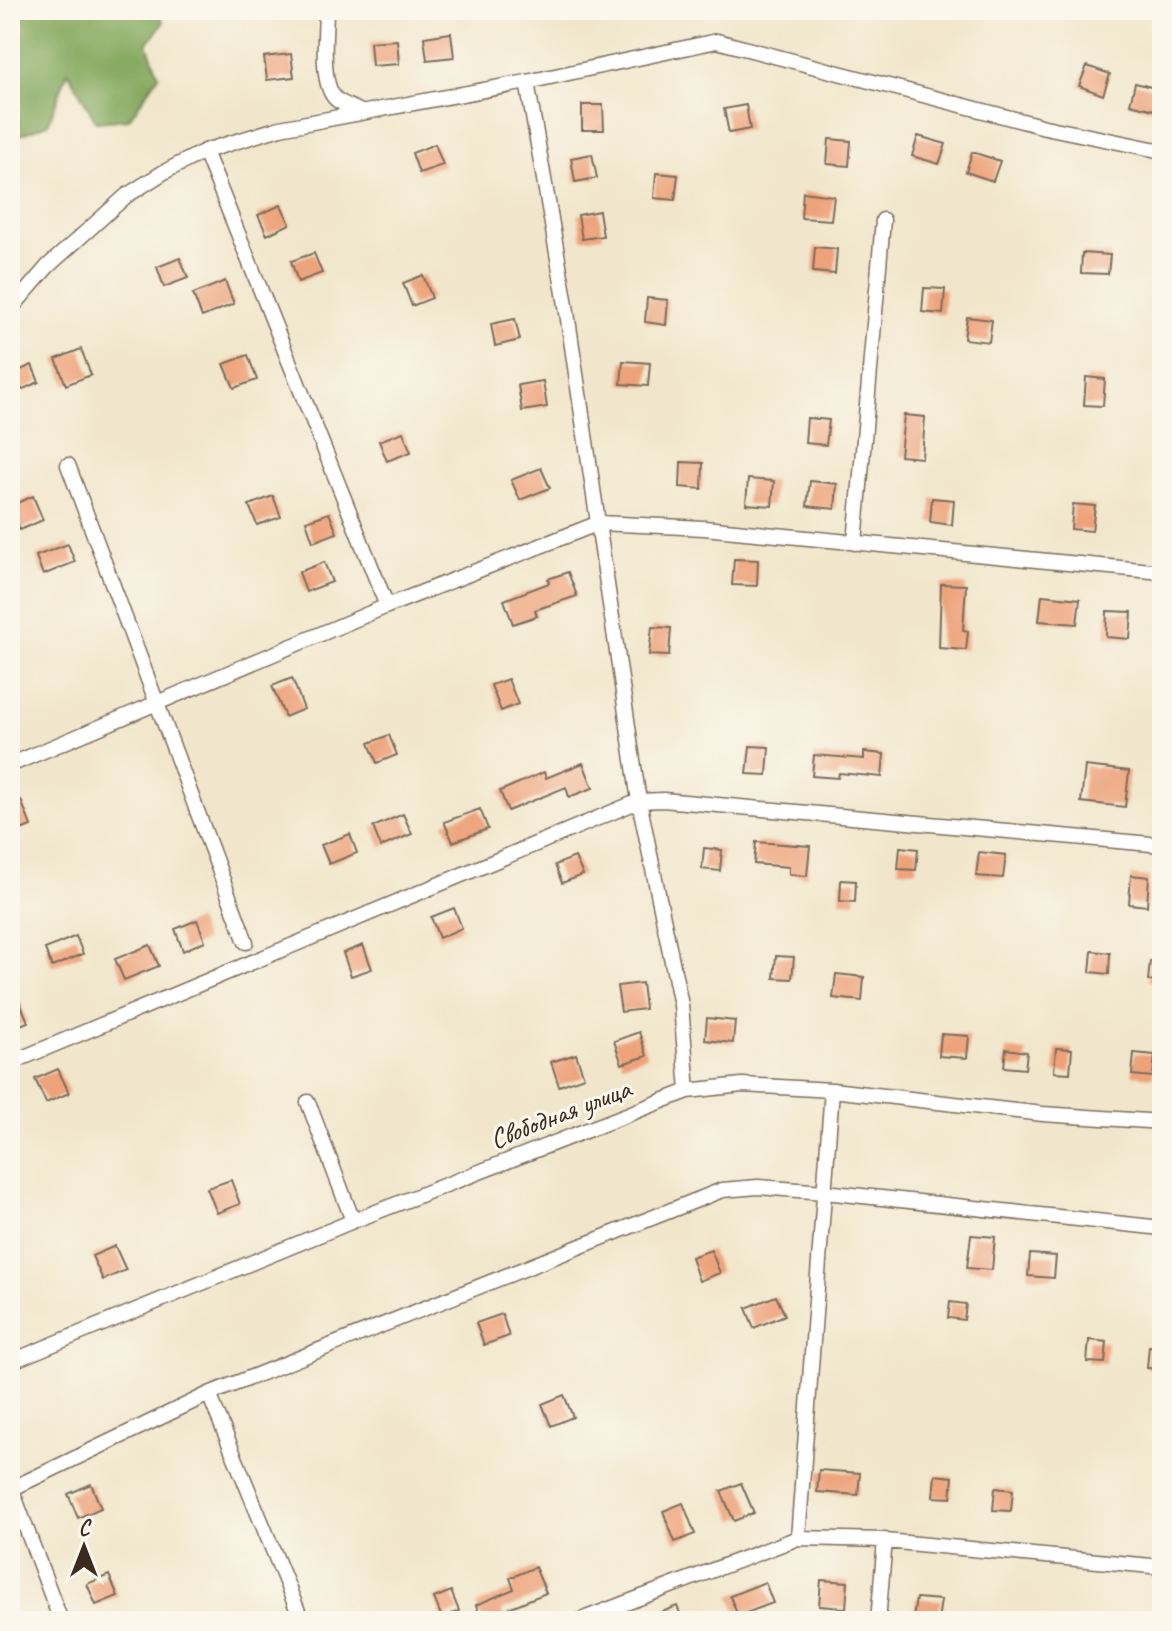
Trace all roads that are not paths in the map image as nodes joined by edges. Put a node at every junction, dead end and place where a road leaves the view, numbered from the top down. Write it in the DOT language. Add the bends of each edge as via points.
graph roads {
  1 [pos="326,10"];
  2 [pos="527,82"];
  3 [pos="361,112"];
  4 [pos="205,151"];
  5 [pos="1162,151"];
  6 [pos="883,220"];
  7 [pos="10,310"];
  8 [pos="68,465"];
  9 [pos="599,523"];
  10 [pos="855,543"];
  11 [pos="1162,572"];
  12 [pos="387,606"];
  13 [pos="156,702"];
  14 [pos="10,765"];
  15 [pos="639,801"];
  16 [pos="1162,845"];
  17 [pos="246,942"];
  18 [pos="10,1063"];
  19 [pos="832,1090"];
  20 [pos="688,1091"];
  21 [pos="308,1102"];
  22 [pos="1162,1122"];
  23 [pos="825,1192"];
  24 [pos="353,1221"];
  25 [pos="1162,1228"];
  26 [pos="10,1362"];
  27 [pos="209,1394"];
  28 [pos="11,1487"];
  29 [pos="798,1538"];
  30 [pos="885,1540"];
  31 [pos="1162,1567"];
  32 [pos="61,1621"];
  33 [pos="302,1621"];
  34 [pos="578,1621"];
  35 [pos="878,1621"];
  1 -- 3 [label="street" via="326,79 336,99"];
  2 -- 3 [label="street"];
  2 -- 5 [label="street" via="717,41 1045,127"];
  2 -- 9 [label="street"];
  3 -- 4 [label="street" via="280,128"];
  4 -- 7 [label="street" via="126,196 48,266"];
  4 -- 12 [label="street"];
  6 -- 10 [label="street"];
  8 -- 13 [label="street"];
  9 -- 10 [label="street"];
  9 -- 12 [label="street"];
  9 -- 15 [label="street"];
  10 -- 11 [label="street"];
  12 -- 13 [label="street"];
  13 -- 14 [label="street"];
  13 -- 17 [label="street"];
  15 -- 16 [label="street"];
  15 -- 18 [label="street"];
  15 -- 20 [label="street" via="681,1005"];
  19 -- 20 [label="street, Свободная улица" via="742,1085"];
  19 -- 22 [label="street, Свободная улица"];
  19 -- 23 [label="street"];
  20 -- 24 [label="street, Свободная улица"];
  21 -- 24 [label="street"];
  23 -- 25 [label="street"];
  23 -- 27 [label="street" via="722,1190"];
  23 -- 29 [label="street"];
  24 -- 26 [label="street, Свободная улица"];
  27 -- 28 [label="street"];
  27 -- 33 [label="street"];
  28 -- 32 [label="street"];
  29 -- 30 [label="street"];
  29 -- 34 [label="street"];
  30 -- 31 [label="street"];
  30 -- 35 [label="street"];
}
